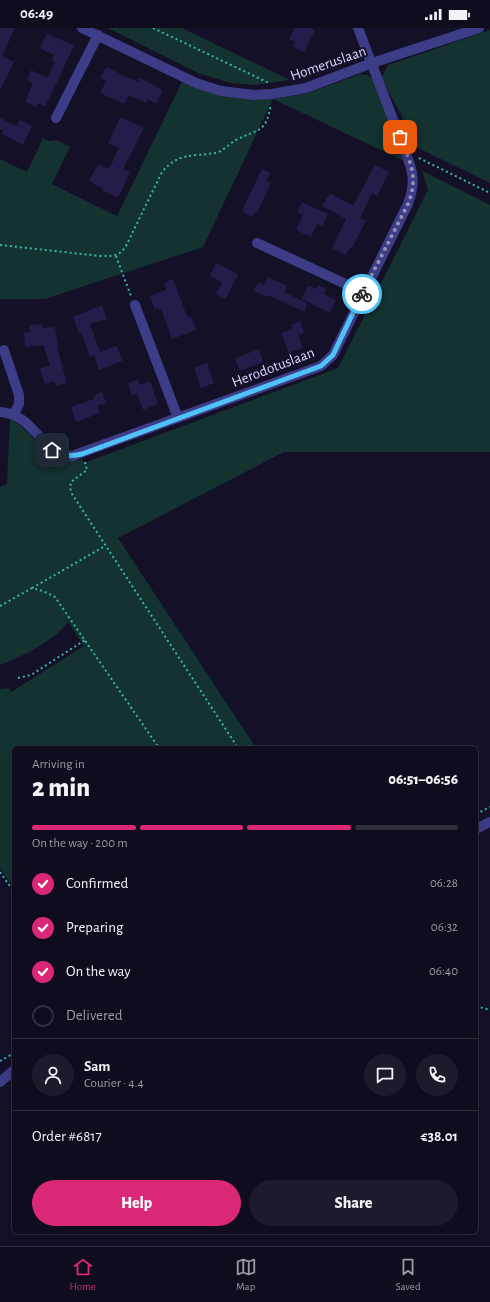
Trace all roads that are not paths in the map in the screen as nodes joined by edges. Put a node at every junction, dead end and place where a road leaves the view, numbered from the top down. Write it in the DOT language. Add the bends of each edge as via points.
graph roads {
  1 [pos="82,28"];
  2 [pos="358,28"];
  3 [pos="479,28"];
  4 [pos="98,36"];
  5 [pos="372,63"];
  6 [pos="56,118"];
  7 [pos="257,243"];
  8 [pos="363,292"];
  9 [pos="135,306"];
  10 [pos="4,350"];
  11 [pos="0,412"];
  12 [pos="14,414"];
  13 [pos="178,418"];
  14 [pos="490,822"];
  15 [pos="478,828"];
  16 [pos="12,1072"];
  17 [pos="0,1082"];
  1 -- 4 [label="street, Homeruslaan"];
  2 -- 5 [label="street, Herodotuslaan"];
  3 -- 5 [label="street, Homeruslaan"];
  4 -- 5 [label="street, Homeruslaan" via="184,78 210,88 237,94 272,94 306,88"];
  4 -- 6 [label="street"];
  5 -- 8 [label="street, Herodotuslaan" via="413,172 413,189 408,204"];
  7 -- 8 [label="street"];
  8 -- 13 [label="street, Herodotuslaan" via="333,355 321,366"];
  9 -- 13 [label="street"];
  10 -- 12 [label="street" via="19,395 19,404"];
  11 -- 12 [label="street"];
  12 -- 13 [label="street, Herodotuslaan" via="52,450 72,456"];
  14 -- 15 [label="street"];
  16 -- 17 [label="street"];
}
